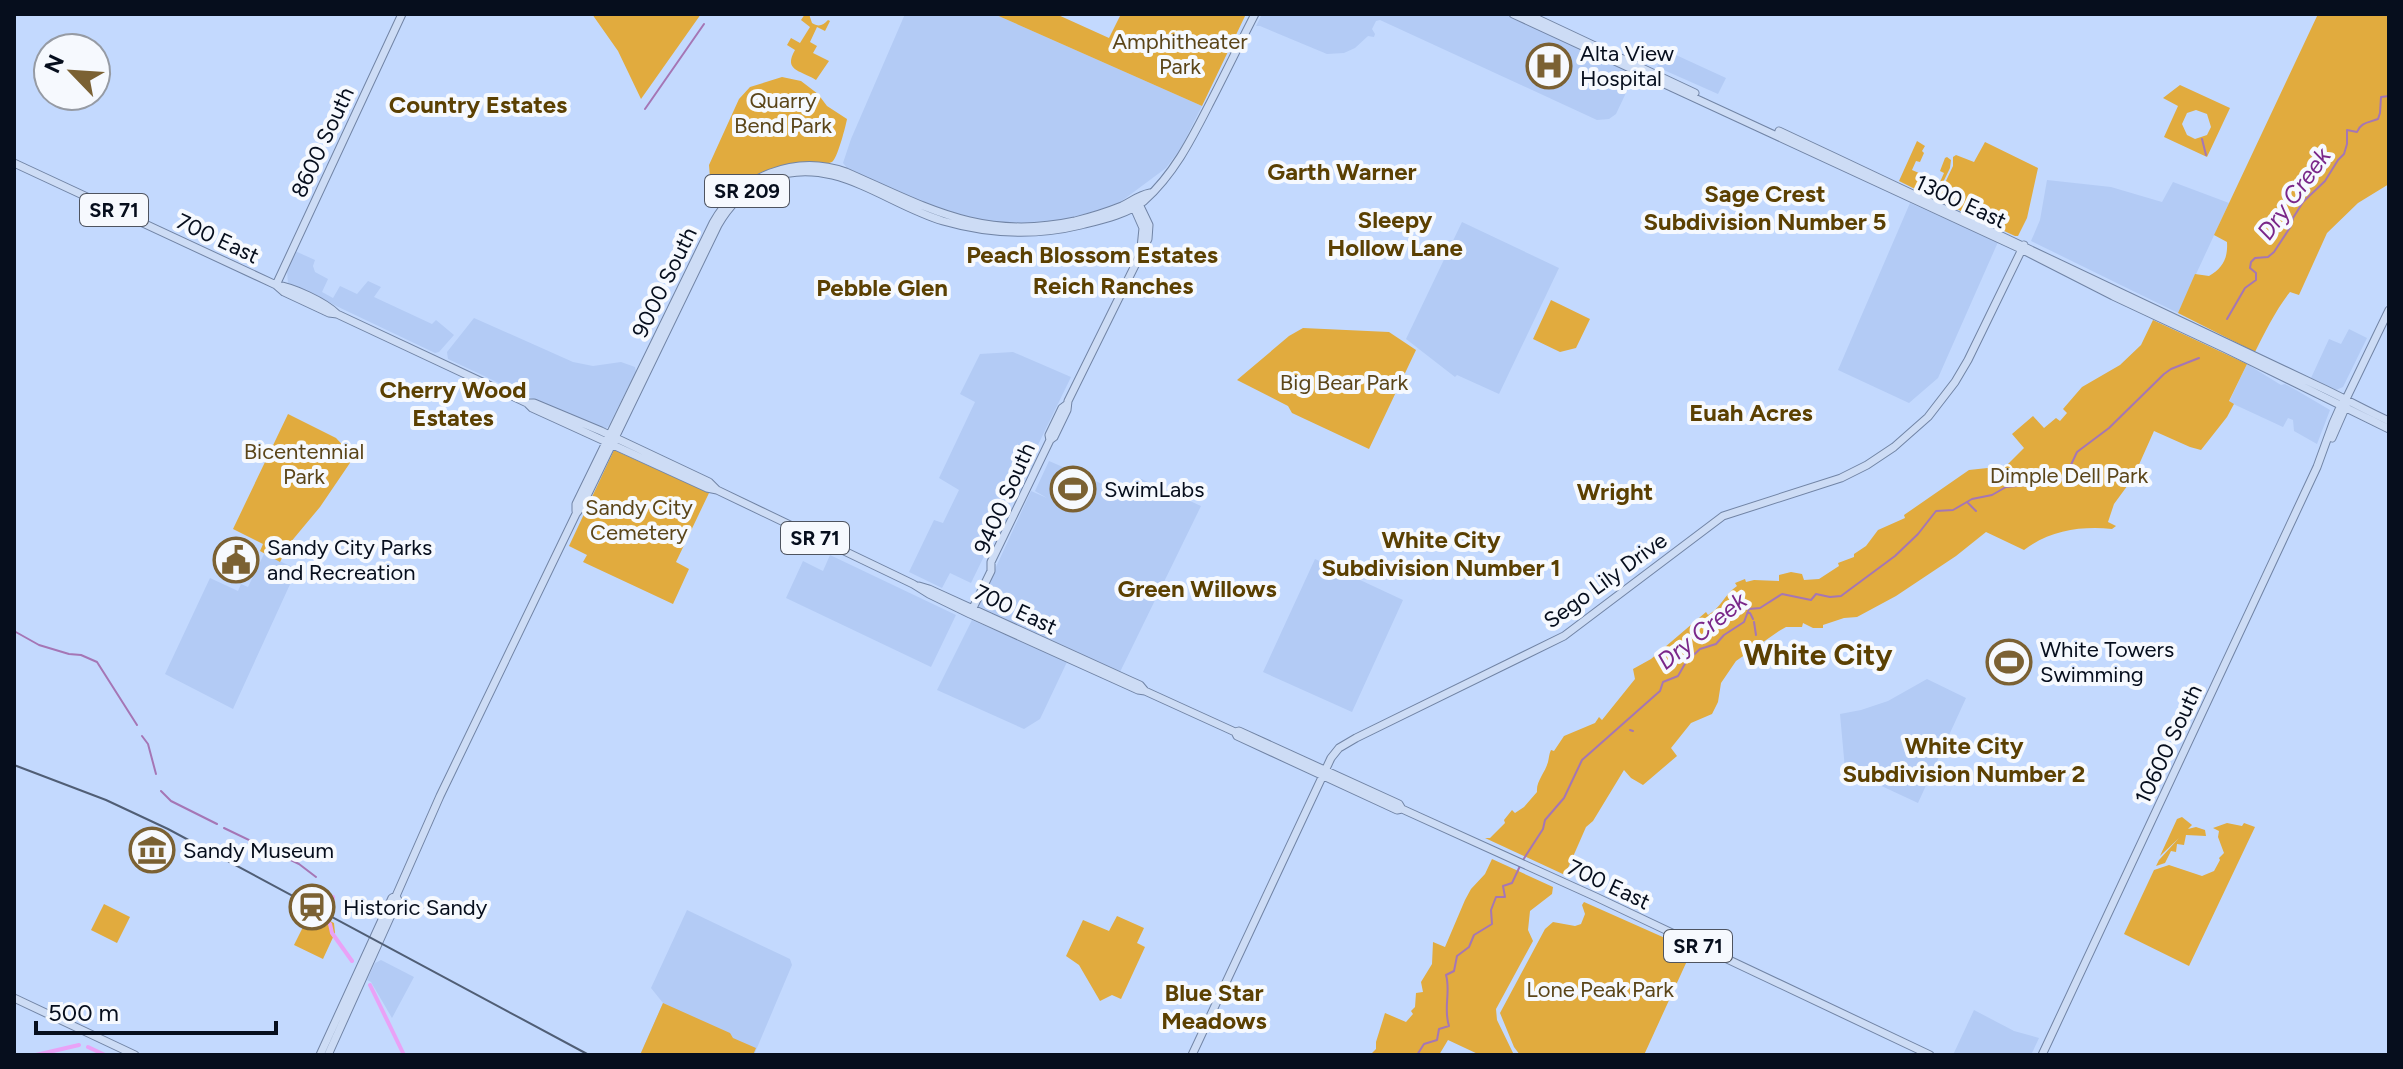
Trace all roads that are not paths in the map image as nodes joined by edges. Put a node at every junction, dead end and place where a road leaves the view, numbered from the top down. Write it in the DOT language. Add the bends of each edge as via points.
graph roads {
  1 [pos="402,14"];
  2 [pos="1255,14"];
  3 [pos="1513,14"];
  4 [pos="1527,14"];
  5 [pos="14,163"];
  6 [pos="839,166"];
  7 [pos="799,171"];
  8 [pos="882,195"];
  9 [pos="1135,202"];
  10 [pos="2022,247"];
  11 [pos="2055,266"];
  12 [pos="2075,271"];
  13 [pos="276,285"];
  14 [pos="2389,310"];
  15 [pos="2344,404"];
  16 [pos="2389,421"];
  17 [pos="2389,429"];
  18 [pos="610,439"];
  19 [pos="717,490"];
  20 [pos="972,611"];
  21 [pos="1324,773"];
  22 [pos="396,896"];
  23 [pos="374,953"];
  24 [pos="361,966"];
  25 [pos="14,998"];
  26 [pos="344,1004"];
  27 [pos="337,1036"];
  28 [pos="135,1055"];
  29 [pos="320,1055"];
  30 [pos="328,1055"];
  31 [pos="1192,1055"];
  32 [pos="1930,1055"];
  33 [pos="2042,1055"];
  1 -- 13 [label="main road, 8600 South"];
  2 -- 9 [label="main road, SR 209" via="1179,162"];
  3 -- 10 [label="main road, 1300 East"];
  4 -- 10 [label="main road, 1300 East"];
  5 -- 13 [label="main road, 700 East / SR 71"];
  6 -- 7 [label="main road"];
  6 -- 8 [label="main road"];
  6 -- 9 [label="main road, SR 209" via="950,217 1010,226 1075,221"];
  6 -- 18 [label="main road, 9000 South / SR 209" via="776,170 727,202"];
  7 -- 8 [label="main road, 9000 South / SR 209" via="834,174"];
  7 -- 18 [label="main road, 9000 South / SR 209" via="756,185 725,214"];
  8 -- 9 [label="main road, 9000 South / SR 209" via="947,222 1020,232 1086,224"];
  9 -- 20 [label="main road, 9400 South" via="1143,228 1141,251"];
  10 -- 11 [label="main road, 1300 East"];
  10 -- 12 [label="main road, 1300 East"];
  10 -- 21 [label="main road, Sego Lily Drive" via="1955,382 1928,417 1894,447 1841,478 1723,516 1564,636 1349,741"];
  11 -- 12 [label="main road"];
  11 -- 15 [label="main road, 1300 East"];
  12 -- 15 [label="main road, 1300 East"];
  13 -- 18 [label="main road, 700 East / SR 71" via="532,408"];
  14 -- 15 [label="main road, 10600 South"];
  15 -- 16 [label="main road, 1300 East"];
  15 -- 17 [label="main road, 1300 East"];
  15 -- 33 [label="main road, 10600 South"];
  18 -- 19 [label="main road, 700 East / SR 71"];
  18 -- 19 [label="main road, 700 East / SR 71" via="709,480"];
  18 -- 22 [label="main road, 9000 South / SR 209"];
  19 -- 20 [label="main road, 700 East / SR 71"];
  20 -- 21 [label="main road, 700 East / SR 71"];
  21 -- 31 [label="main road, Sego Lily Drive"];
  21 -- 32 [label="main road, 700 East / SR 71"];
  22 -- 23 [label="main road, 9000 South / SR 209"];
  22 -- 24 [label="main road, 9000 South / SR 209"];
  23 -- 24 [label="main road"];
  23 -- 27 [label="main road, 9000 South / SR 209"];
  24 -- 26 [label="main road, 9000 South / SR 209"];
  25 -- 28 [label="main road"];
  26 -- 27 [label="main road"];
  26 -- 29 [label="main road, 9000 South / SR 209"];
  27 -- 30 [label="main road, 9000 South / SR 209"];
}
